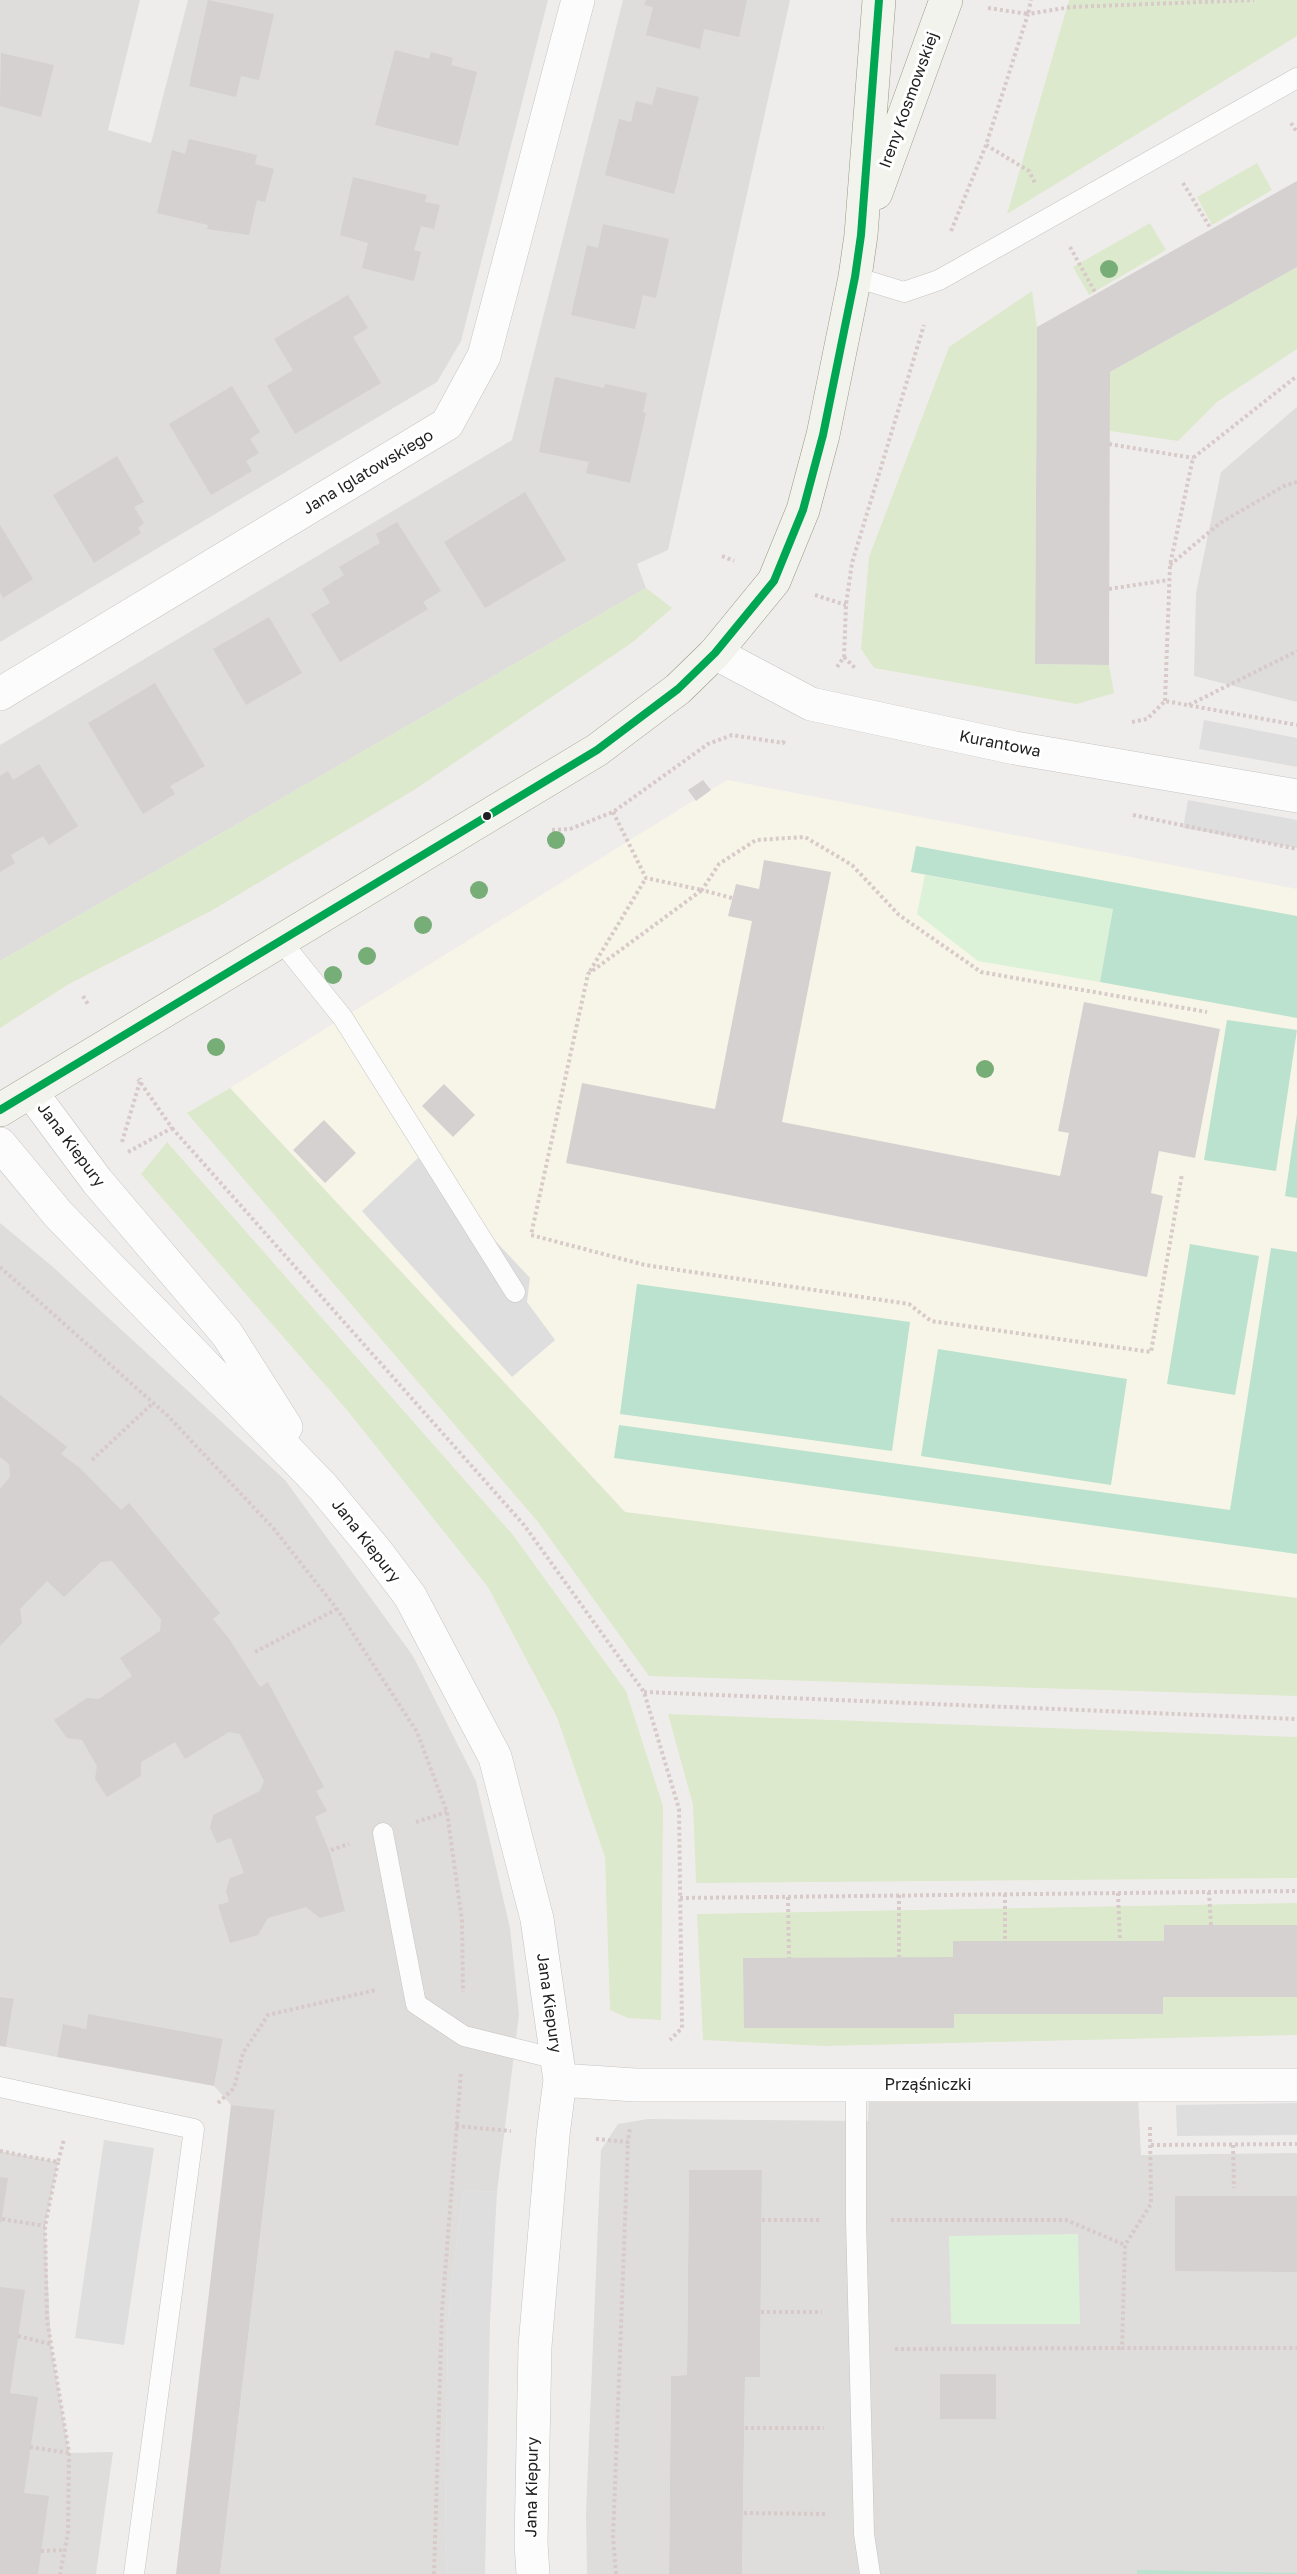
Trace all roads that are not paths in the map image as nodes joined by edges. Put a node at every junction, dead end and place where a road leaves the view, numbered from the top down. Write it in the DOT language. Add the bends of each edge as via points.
graph roads {
  1 [pos="578,0"];
  2 [pos="879,0"];
  3 [pos="946,0"];
  4 [pos="1297,78"];
  5 [pos="861,235"];
  6 [pos="855,277"];
  7 [pos="715,653"];
  8 [pos="0,694"];
  9 [pos="1297,796"];
  10 [pos="282,941"];
  11 [pos="31,1092"];
  12 [pos="0,1110"];
  13 [pos="0,1144"];
  14 [pos="515,1292"];
  15 [pos="323,1487"];
  16 [pos="383,1833"];
  17 [pos="559,2070"];
  18 [pos="856,2085"];
  19 [pos="1297,2085"];
  20 [pos="0,2087"];
  21 [pos="134,2574"];
  22 [pos="533,2574"];
  23 [pos="870,2574"];
  1 -- 8 [label="street, Jana Iglatowskiego" via="484,356 447,424"];
  2 -- 5 [label="street, Ireny Kosmowskiej"];
  3 -- 5 [label="street, Ireny Kosmowskiej"];
  4 -- 6 [label="lane" via="939,280 904,292"];
  5 -- 6 [label="street, Ireny Kosmowskiej"];
  6 -- 7 [label="street, Ireny Kosmowskiej" via="823,435 803,510 774,581"];
  7 -- 9 [label="street, Kurantowa" via="811,704 1016,748"];
  7 -- 10 [label="street, Ireny Kosmowskiej" via="678,689 597,750"];
  10 -- 11 [label="street, Ireny Kosmowskiej"];
  10 -- 14 [label="lane" via="343,1018"];
  11 -- 12 [label="street, Ireny Kosmowskiej"];
  11 -- 15 [label="street, Jana Kiepury" via="97,1181 227,1334"];
  13 -- 15 [label="street, Jana Kiepury" via="58,1214"];
  15 -- 17 [label="street, Jana Kiepury" via="410,1596 495,1757 537,1919"];
  16 -- 17 [label="lane" via="416,2004 464,2036"];
  17 -- 18 [label="street, Prząśniczki" via="635,2085"];
  17 -- 22 [label="street, Jana Kiepury" via="535,2346"];
  18 -- 19 [label="street, Prząśniczki"];
  18 -- 23 [label="lane" via="863,2514"];
  20 -- 21 [label="lane" via="194,2129"];
}
